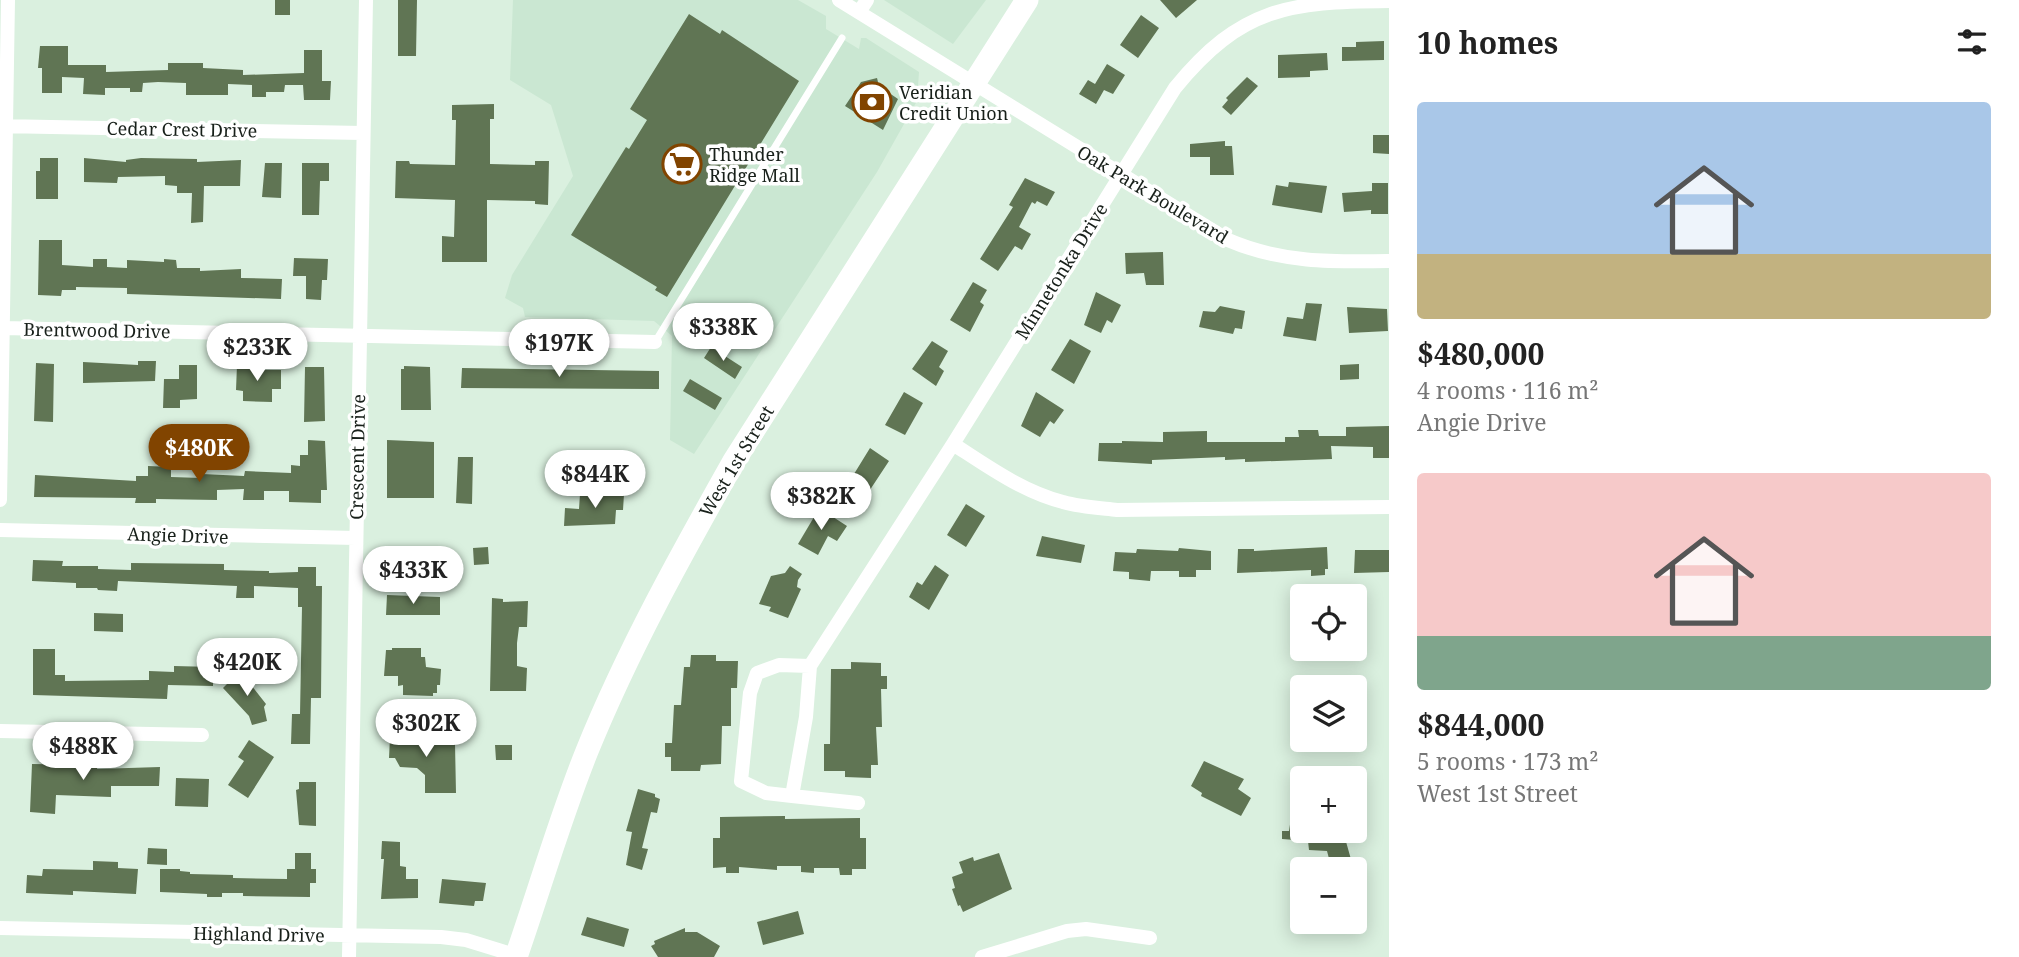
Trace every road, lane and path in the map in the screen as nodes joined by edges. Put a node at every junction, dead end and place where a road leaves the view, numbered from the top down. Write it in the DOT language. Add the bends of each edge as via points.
graph roads {
  1 [pos="8,0"];
  2 [pos="366,0"];
  3 [pos="839,0"];
  4 [pos="1027,0"];
  5 [pos="1389,1"];
  6 [pos="863,6"];
  7 [pos="842,38"];
  8 [pos="974,85"];
  9 [pos="3,126"];
  10 [pos="363,133"];
  11 [pos="1121,175"];
  12 [pos="1389,261"];
  13 [pos="3,328"];
  14 [pos="360,336"];
  15 [pos="655,342"];
  16 [pos="953,444"];
  17 [pos="0,500"];
  18 [pos="1389,506"];
  19 [pos="0,530"];
  20 [pos="356,538"];
  21 [pos="812,662"];
  22 [pos="0,731"];
  23 [pos="202,735"];
  24 [pos="792,796"];
  25 [pos="858,803"];
  26 [pos="0,929"];
  27 [pos="350,936"];
  28 [pos="1150,938"];
  29 [pos="349,957"];
  30 [pos="517,957"];
  31 [pos="982,957"];
  1 -- 9 [label="street"];
  2 -- 10 [label="street, Crescent Drive"];
  3 -- 6 [label="street, Oak Park Boulevard"];
  4 -- 8 [label="main road, West 1st Street"];
  5 -- 11 [label="street, Minnetonka Drive" via="1289,8 1233,31 1175,88"];
  6 -- 8 [label="street, Oak Park Boulevard"];
  7 -- 15 [label="lane"];
  8 -- 11 [label="street, Oak Park Boulevard"];
  8 -- 30 [label="main road, West 1st Street" via="734,461 675,567 587,751"];
  9 -- 10 [label="street, Cedar Crest Drive"];
  9 -- 13 [label="street"];
  10 -- 14 [label="street, Crescent Drive"];
  11 -- 12 [label="street, Oak Park Boulevard" via="1252,251 1299,261"];
  11 -- 16 [label="street, Minnetonka Drive"];
  13 -- 14 [label="street, Brentwood Drive"];
  13 -- 17 [label="street"];
  14 -- 15 [label="street, Brentwood Drive"];
  14 -- 20 [label="street, Crescent Drive"];
  16 -- 18 [label="street" via="1037,493 1088,507"];
  16 -- 21 [label="street, Minnetonka Drive"];
  19 -- 20 [label="street, Angie Drive"];
  20 -- 27 [label="street, Crescent Drive"];
  21 -- 24 [label="street"];
  21 -- 24 [label="street" via="779,665 757,673 744,732 741,781 766,793"];
  22 -- 23 [label="street"];
  24 -- 25 [label="street"];
  26 -- 27 [label="street, Highland Drive"];
  27 -- 29 [label="street, Crescent Drive"];
  27 -- 30 [label="street, Highland Drive" via="453,938"];
  28 -- 31 [label="street" via="1086,929 1067,931"];
}
